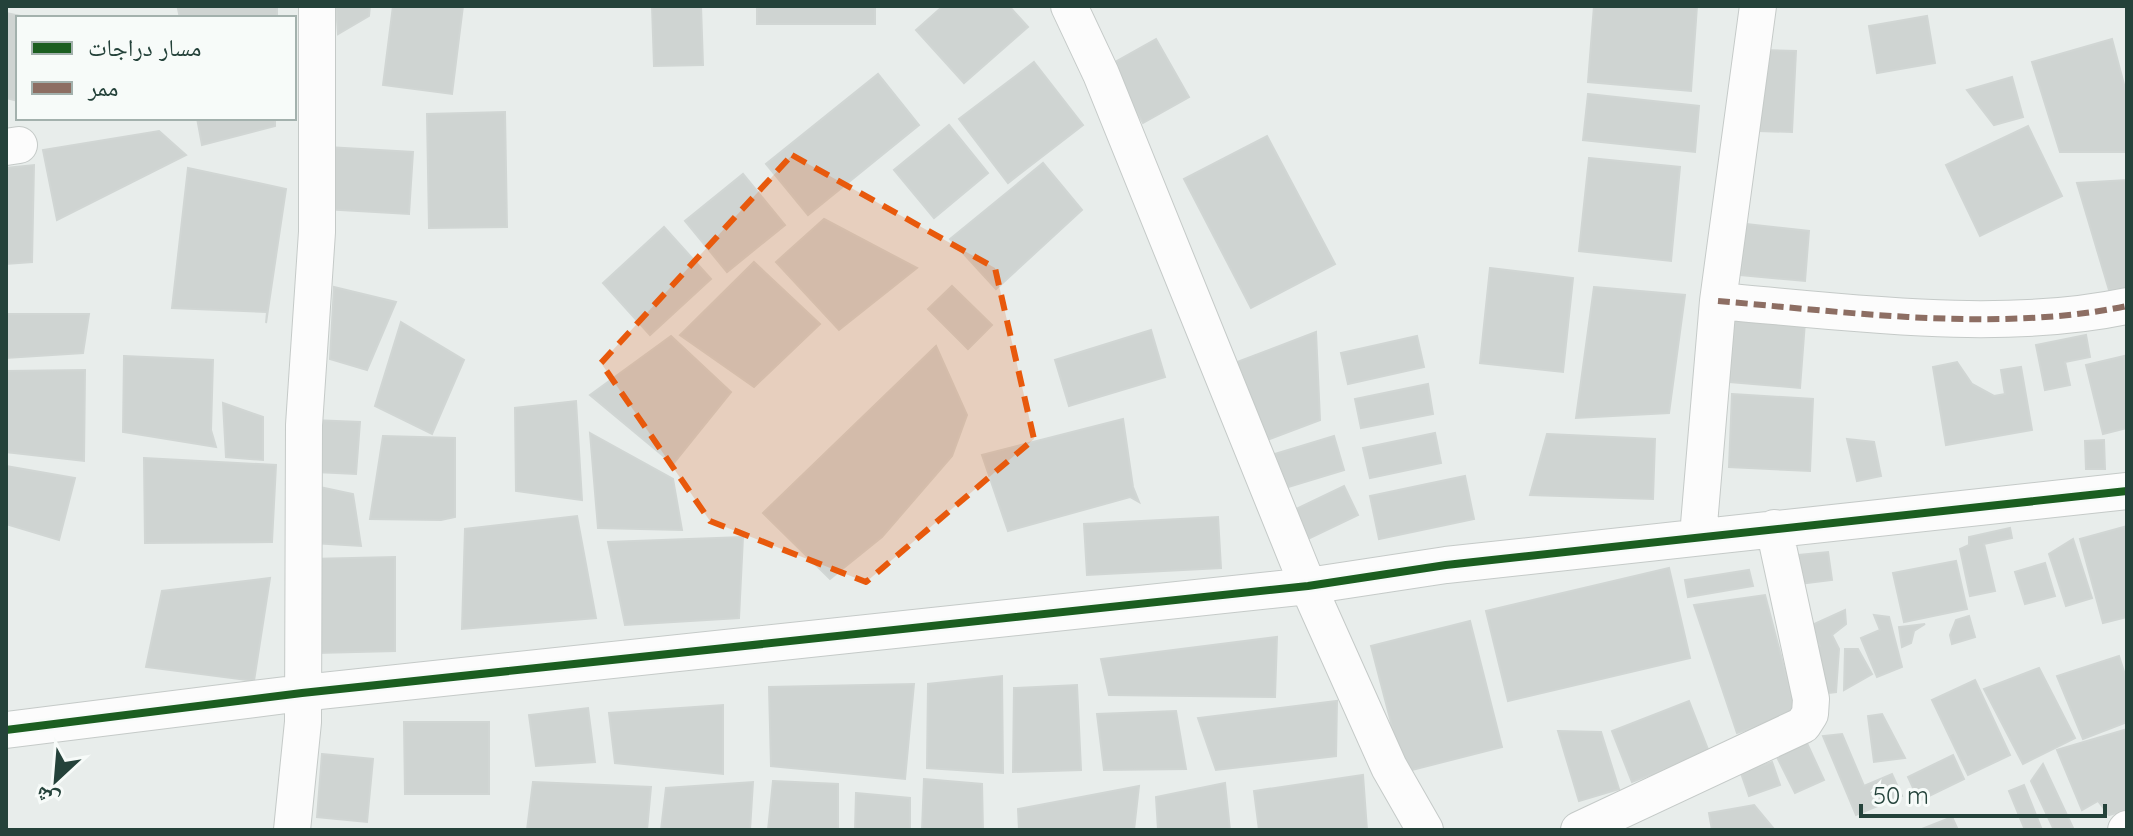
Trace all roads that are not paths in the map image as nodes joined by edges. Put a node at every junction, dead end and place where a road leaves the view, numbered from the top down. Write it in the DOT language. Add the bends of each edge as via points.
graph roads {
  1 [pos="317,6"];
  2 [pos="1069,6"];
  3 [pos="1758,6"];
  4 [pos="1718,301"];
  5 [pos="2127,306"];
  6 [pos="2127,491"];
  7 [pos="1774,528"];
  8 [pos="1698,536"];
  9 [pos="1308,586"];
  10 [pos="302,693"];
  11 [pos="6,730"];
  12 [pos="292,830"];
  13 [pos="1425,830"];
  14 [pos="1579,830"];
  1 -- 10 [label="street" via="317,232 304,425"];
  2 -- 9 [label="street"];
  3 -- 4 [label="street"];
  4 -- 5 [label="street" via="2002,319"];
  4 -- 8 [label="street"];
  6 -- 7 [label="street"];
  7 -- 8 [label="street"];
  7 -- 14 [label="street" via="1811,699 1803,725"];
  8 -- 9 [label="street"];
  9 -- 10 [label="street"];
  9 -- 13 [label="street" via="1389,767"];
  10 -- 11 [label="street"];
  10 -- 12 [label="street"];
}
